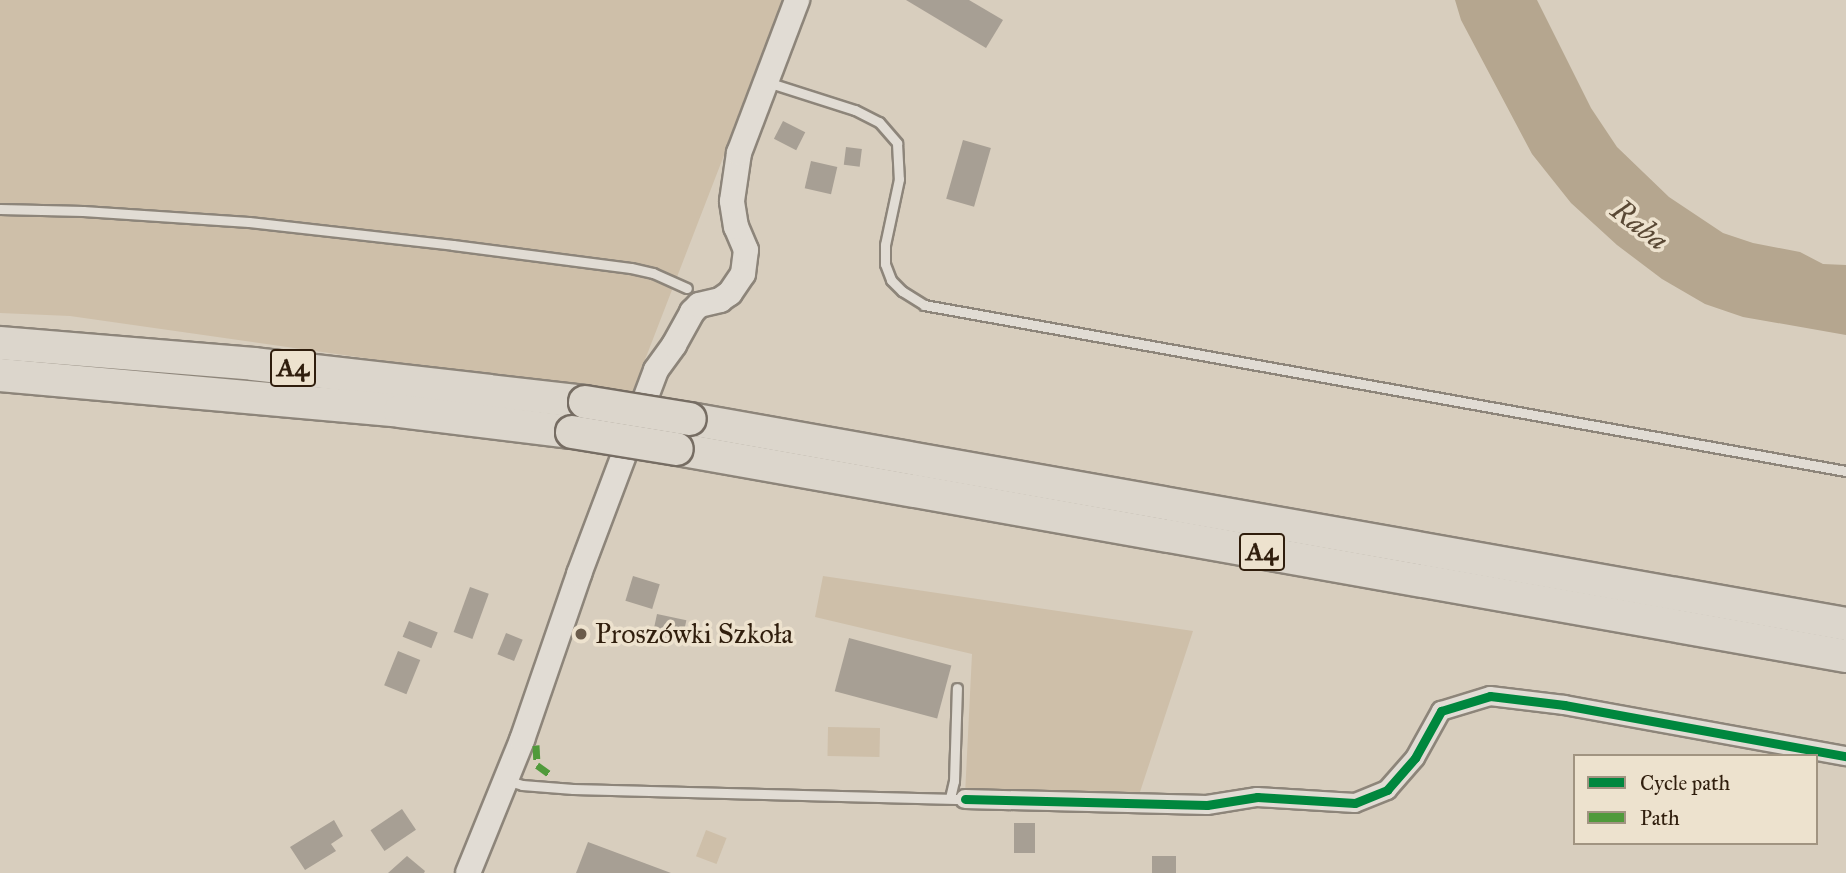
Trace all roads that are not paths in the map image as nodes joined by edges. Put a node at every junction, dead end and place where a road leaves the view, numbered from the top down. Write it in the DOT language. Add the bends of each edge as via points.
graph roads {
  1 [pos="797,0"];
  2 [pos="766,82"];
  3 [pos="0,209"];
  4 [pos="687,288"];
  5 [pos="0,343"];
  6 [pos="0,375"];
  7 [pos="1846,471"];
  8 [pos="1846,624"];
  9 [pos="1846,656"];
  10 [pos="957,688"];
  11 [pos="1846,756"];
  12 [pos="506,780"];
  13 [pos="958,799"];
  14 [pos="468,873"];
  1 -- 2 [label="main road"];
  2 -- 7 [label="lane" via="855,110 879,122 897,143 899,179 885,264 902,292 924,304"];
  2 -- 12 [label="main road" via="739,153 732,201 746,250 743,274 730,293 692,312 656,370"];
  3 -- 4 [label="lane" via="249,222 426,242 631,268"];
  5 -- 8 [label="highway, A4, bridge" via="253,363 585,402"];
  6 -- 9 [label="highway, A4, bridge" via="572,432"];
  10 -- 13 [label="lane" via="954,781"];
  11 -- 13 [label="street" via="1490,696 1441,711 1415,758 1387,790 1355,803 1258,797 1207,805"];
  12 -- 13 [label="lane" via="573,789"];
  12 -- 14 [label="main road"];
}
